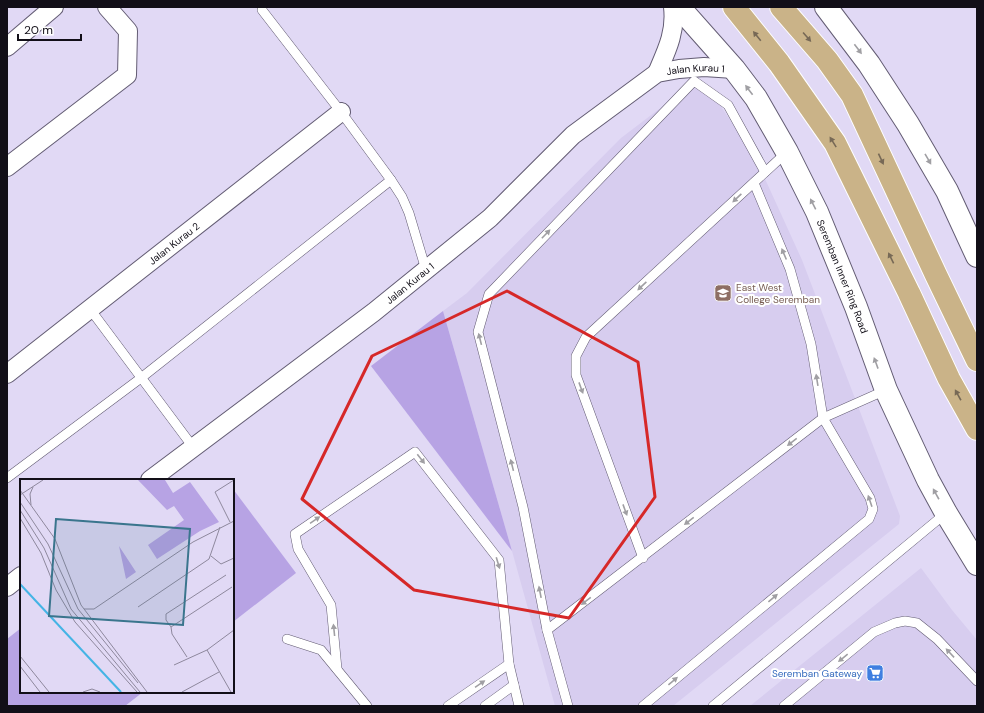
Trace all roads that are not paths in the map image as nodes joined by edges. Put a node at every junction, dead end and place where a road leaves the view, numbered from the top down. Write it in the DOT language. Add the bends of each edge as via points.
graph roads {
  1 [pos="54,7"];
  2 [pos="107,7"];
  3 [pos="673,7"];
  4 [pos="679,7"];
  5 [pos="734,7"];
  6 [pos="781,7"];
  7 [pos="826,7"];
  8 [pos="262,10"];
  9 [pos="7,47"];
  10 [pos="734,69"];
  11 [pos="657,73"];
  12 [pos="341,112"];
  13 [pos="787,152"];
  14 [pos="7,167"];
  15 [pos="765,172"];
  16 [pos="391,180"];
  17 [pos="754,183"];
  18 [pos="977,256"];
  19 [pos="426,270"];
  20 [pos="90,309"];
  21 [pos="977,360"];
  22 [pos="7,374"];
  23 [pos="141,378"];
  24 [pos="886,390"];
  25 [pos="823,418"];
  26 [pos="977,429"];
  27 [pos="193,447"];
  28 [pos="7,478"];
  29 [pos="151,479"];
  30 [pos="946,513"];
  31 [pos="643,558"];
  32 [pos="977,564"];
  33 [pos="20,577"];
  34 [pos="7,587"];
  35 [pos="547,630"];
  36 [pos="287,639"];
  37 [pos="509,664"];
  38 [pos="338,669"];
  39 [pos="977,681"];
  40 [pos="514,685"];
  41 [pos="367,706"];
  42 [pos="448,706"];
  43 [pos="485,706"];
  44 [pos="520,706"];
  45 [pos="568,706"];
  46 [pos="643,706"];
  47 [pos="713,706"];
  48 [pos="784,706"];
  1 -- 9 [label="street"];
  2 -- 14 [label="street" via="128,31 127,75"];
  3 -- 11 [label="street, Jalan Kurau 1" via="673,27 669,44"];
  4 -- 10 [label="main road, Seremban Inner Ring Road"];
  26 -- 5 [label="main road, one-way" via="949,379 835,143 779,63"];
  6 -- 21 [label="main road, one-way" via="827,60 852,95"];
  7 -- 18 [label="main road, one-way" via="869,64 908,124 947,191"];
  8 -- 12 [label="lane"];
  10 -- 11 [label="street, Jalan Kurau 1" via="704,66"];
  13 -- 10 [label="main road, Seremban Inner Ring Road, one-way" via="756,98"];
  11 -- 19 [label="street, Jalan Kurau 1" via="573,135 490,218"];
  12 -- 16 [label="lane"];
  12 -- 20 [label="street, Jalan Kurau 2"];
  13 -- 15 [label="lane"];
  24 -- 13 [label="main road, Seremban Inner Ring Road, one-way" via="856,307 817,212"];
  15 -- 17 [label="lane"];
  35 -- 15 [label="lane, one-way" via="523,507 478,332 489,294 694,81 728,105"];
  16 -- 19 [label="lane" via="409,213"];
  16 -- 23 [label="lane"];
  25 -- 17 [label="lane, one-way" via="811,344 790,269"];
  17 -- 31 [label="lane, one-way" via="586,337 576,356 576,375"];
  19 -- 27 [label="street, Jalan Kurau 1"];
  20 -- 22 [label="street, Jalan Kurau 2"];
  20 -- 23 [label="lane"];
  23 -- 27 [label="lane"];
  23 -- 28 [label="lane"];
  24 -- 25 [label="lane"];
  30 -- 24 [label="main road, Seremban Inner Ring Road, one-way"];
  25 -- 31 [label="lane, one-way"];
  46 -- 25 [label="lane, one-way" via="869,519 873,509 870,498"];
  27 -- 29 [label="street, Jalan Kurau 1"];
  30 -- 32 [label="main road, Seremban Inner Ring Road"];
  30 -- 47 [label="lane"];
  31 -- 35 [label="lane, one-way"];
  33 -- 34 [label="street"];
  35 -- 45 [label="lane"];
  36 -- 38 [label="lane" via="321,650"];
  38 -- 37 [label="lane, one-way" via="331,605 298,548 295,534 415,452 498,560"];
  37 -- 40 [label="lane"];
  42 -- 37 [label="lane, one-way"];
  38 -- 41 [label="lane"];
  39 -- 48 [label="lane, one-way" via="937,639 917,623 905,621 874,632"];
  40 -- 43 [label="lane"];
  40 -- 44 [label="lane"];
}
